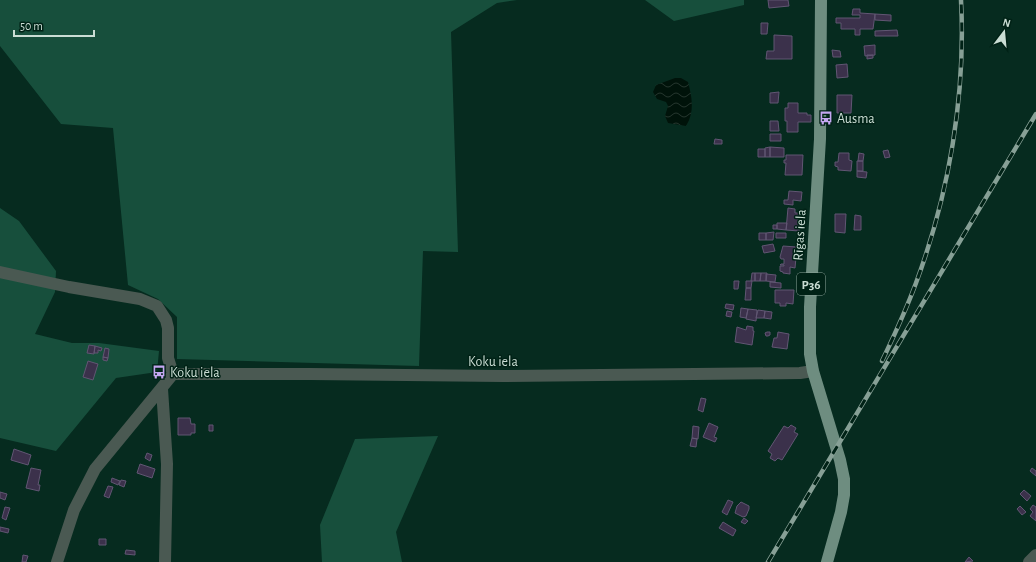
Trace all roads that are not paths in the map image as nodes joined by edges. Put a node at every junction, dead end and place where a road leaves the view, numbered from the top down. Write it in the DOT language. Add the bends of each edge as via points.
graph roads {
  1 [pos="821,0"];
  2 [pos="0,272"];
  3 [pos="813,371"];
  4 [pos="173,374"];
  5 [pos="162,389"];
  6 [pos="1036,555"];
  7 [pos="57,562"];
  8 [pos="165,562"];
  9 [pos="827,562"];
  10 [pos="1029,562"];
  1 -- 3 [label="main road, Rīgas iela / P36" via="820,139 810,307 810,354"];
  2 -- 4 [label="street" via="140,299 157,306 168,328 168,358"];
  3 -- 4 [label="street, Koku iela" via="510,376"];
  3 -- 9 [label="main road, Rīgas iela / P36" via="844,479 841,512"];
  4 -- 5 [label="street"];
  5 -- 7 [label="street" via="95,469 74,510"];
  5 -- 8 [label="street" via="167,464"];
  6 -- 10 [label="street"];
}
